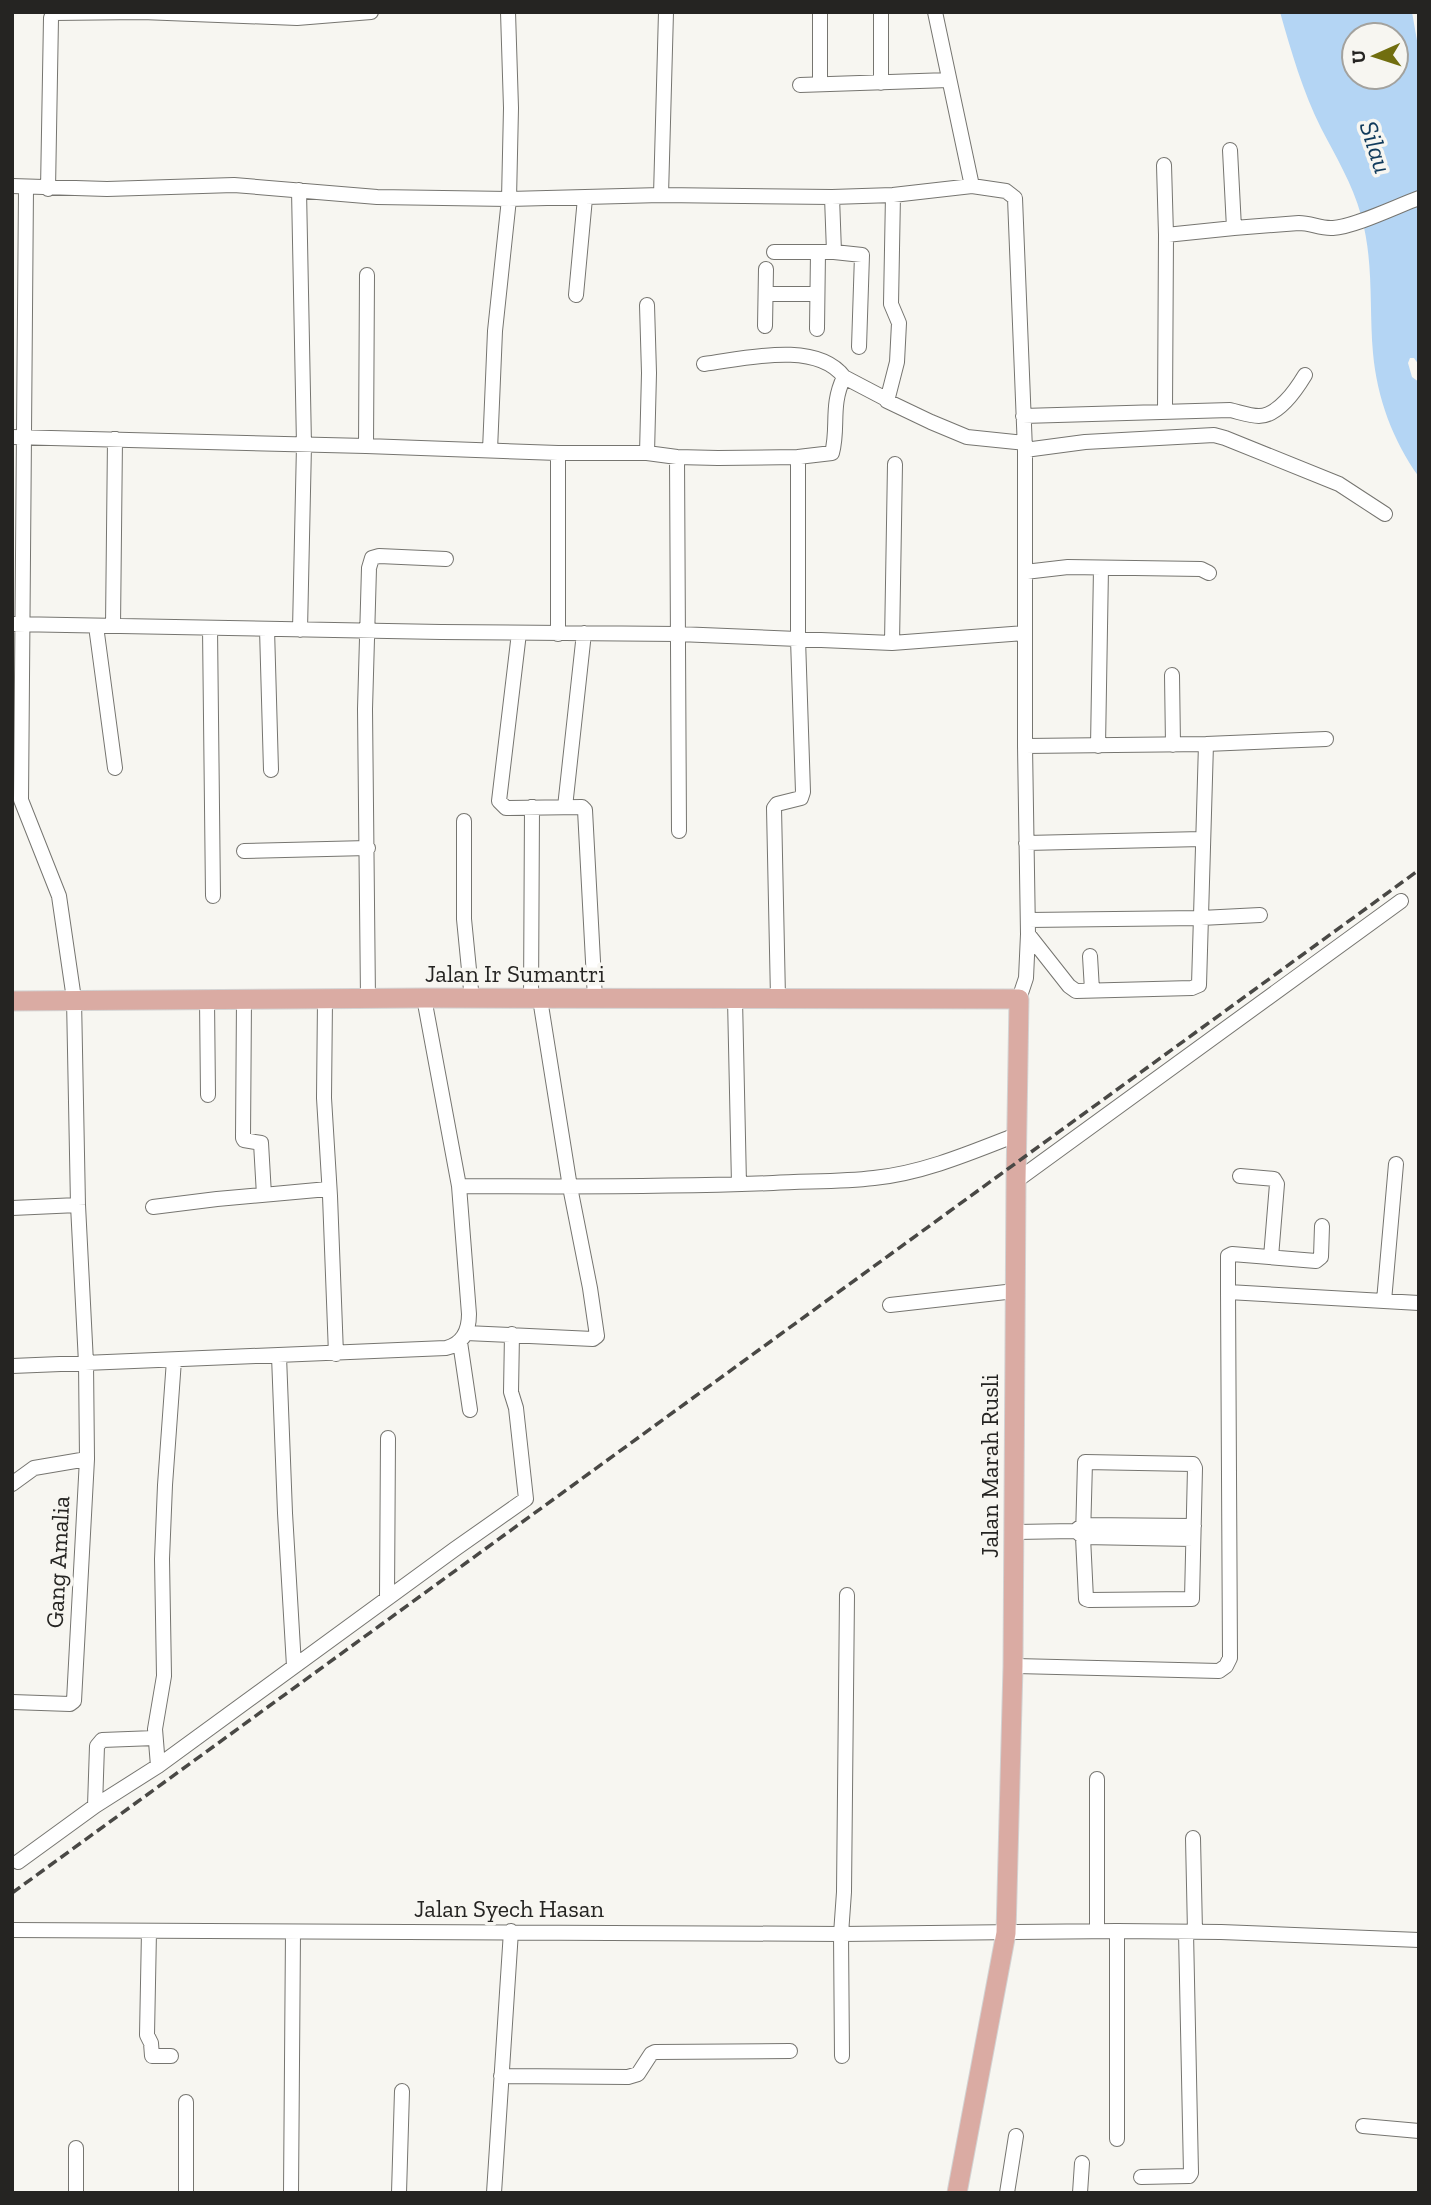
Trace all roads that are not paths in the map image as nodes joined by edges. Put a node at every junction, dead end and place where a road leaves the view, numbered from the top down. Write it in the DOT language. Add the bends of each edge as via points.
graph roads {
  1 [pos="371,12"];
  2 [pos="508,12"];
  3 [pos="666,12"];
  4 [pos="820,12"];
  5 [pos="881,12"];
  6 [pos="935,12"];
  7 [pos="949,80"];
  8 [pos="881,83"];
  9 [pos="820,84"];
  10 [pos="800,85"];
  11 [pos="1230,150"];
  12 [pos="1164,165"];
  13 [pos="972,186"];
  14 [pos="19,187"];
  15 [pos="48,188"];
  16 [pos="299,190"];
  17 [pos="662,195"];
  18 [pos="893,195"];
  19 [pos="832,197"];
  20 [pos="585,198"];
  21 [pos="1419,198"];
  22 [pos="509,199"];
  23 [pos="1234,228"];
  24 [pos="1166,235"];
  25 [pos="774,252"];
  26 [pos="818,252"];
  27 [pos="834,252"];
  28 [pos="766,269"];
  29 [pos="367,275"];
  30 [pos="766,294"];
  31 [pos="576,295"];
  32 [pos="817,295"];
  33 [pos="647,305"];
  34 [pos="765,326"];
  35 [pos="817,329"];
  36 [pos="859,348"];
  37 [pos="704,364"];
  38 [pos="1305,375"];
  39 [pos="844,377"];
  40 [pos="886,399"];
  41 [pos="1165,410"];
  42 [pos="1023,416"];
  43 [pos="18,438"];
  44 [pos="115,439"];
  45 [pos="304,445"];
  46 [pos="366,446"];
  47 [pos="1025,446"];
  48 [pos="490,450"];
  49 [pos="558,453"];
  50 [pos="647,453"];
  51 [pos="677,457"];
  52 [pos="798,457"];
  53 [pos="895,464"];
  54 [pos="1385,514"];
  55 [pos="446,559"];
  56 [pos="1101,568"];
  57 [pos="1025,572"];
  58 [pos="1209,573"];
  59 [pos="18,624"];
  60 [pos="96,626"];
  61 [pos="113,626"];
  62 [pos="210,628"];
  63 [pos="267,629"];
  64 [pos="300,630"];
  65 [pos="366,631"];
  66 [pos="519,633"];
  67 [pos="1025,633"];
  68 [pos="558,634"];
  69 [pos="584,634"];
  70 [pos="678,634"];
  71 [pos="798,639"];
  72 [pos="892,643"];
  73 [pos="1172,675"];
  74 [pos="1326,739"];
  75 [pos="1206,744"];
  76 [pos="1173,745"];
  77 [pos="1025,746"];
  78 [pos="1098,746"];
  79 [pos="115,768"];
  80 [pos="271,770"];
  81 [pos="532,807"];
  82 [pos="565,807"];
  83 [pos="464,821"];
  84 [pos="679,831"];
  85 [pos="1202,838"];
  86 [pos="1026,842"];
  87 [pos="368,848"];
  88 [pos="244,851"];
  89 [pos="214,896"];
  90 [pos="1401,901"];
  91 [pos="1260,915"];
  92 [pos="1202,918"];
  93 [pos="1028,927"];
  94 [pos="1090,956"];
  95 [pos="1092,990"];
  96 [pos="424,998"];
  97 [pos="74,999"];
  98 [pos="368,999"];
  99 [pos="595,999"];
  100 [pos="735,999"];
  101 [pos="778,999"];
  102 [pos="1019,999"];
  103 [pos="207,1000"];
  104 [pos="244,1000"];
  105 [pos="326,1000"];
  106 [pos="472,1000"];
  107 [pos="536,1000"];
  108 [pos="12,1001"];
  109 [pos="208,1095"];
  110 [pos="1016,1135"];
  111 [pos="1396,1164"];
  112 [pos="1240,1176"];
  113 [pos="1016,1181"];
  114 [pos="739,1184"];
  115 [pos="459,1186"];
  116 [pos="570,1187"];
  117 [pos="328,1189"];
  118 [pos="264,1195"];
  119 [pos="78,1205"];
  120 [pos="12,1208"];
  121 [pos="153,1208"];
  122 [pos="1322,1226"];
  123 [pos="1271,1257"];
  124 [pos="1016,1291"];
  125 [pos="1228,1292"];
  126 [pos="1384,1301"];
  127 [pos="1419,1303"];
  128 [pos="890,1305"];
  129 [pos="512,1334"];
  130 [pos="463,1337"];
  131 [pos="336,1354"];
  132 [pos="279,1356"];
  133 [pos="174,1360"];
  134 [pos="86,1363"];
  135 [pos="12,1366"];
  136 [pos="470,1410"];
  137 [pos="388,1438"];
  138 [pos="87,1459"];
  139 [pos="12,1484"];
  140 [pos="1080,1531"];
  141 [pos="1015,1532"];
  142 [pos="1194,1533"];
  143 [pos="846,1595"];
  144 [pos="387,1598"];
  145 [pos="294,1666"];
  146 [pos="1013,1666"];
  147 [pos="12,1702"];
  148 [pos="155,1738"];
  149 [pos="158,1766"];
  150 [pos="1097,1779"];
  151 [pos="96,1806"];
  152 [pos="1193,1838"];
  153 [pos="18,1862"];
  154 [pos="12,1930"];
  155 [pos="1117,1930"];
  156 [pos="149,1931"];
  157 [pos="511,1931"];
  158 [pos="1097,1931"];
  159 [pos="293,1932"];
  160 [pos="1191,1932"];
  161 [pos="1006,1933"];
  162 [pos="841,1934"];
  163 [pos="1419,1940"];
  164 [pos="790,2051"];
  165 [pos="171,2056"];
  166 [pos="842,2056"];
  167 [pos="501,2076"];
  168 [pos="402,2091"];
  169 [pos="186,2102"];
  170 [pos="1363,2126"];
  171 [pos="1419,2131"];
  172 [pos="1016,2136"];
  173 [pos="1117,2139"];
  174 [pos="76,2148"];
  175 [pos="1082,2162"];
  176 [pos="1141,2177"];
  177 [pos="76,2193"];
  178 [pos="186,2193"];
  179 [pos="291,2193"];
  180 [pos="399,2193"];
  181 [pos="494,2193"];
  182 [pos="957,2193"];
  183 [pos="1007,2193"];
  184 [pos="1080,2193"];
  1 -- 15 [label="street" via="297,18 53,13"];
  2 -- 22 [label="street"];
  3 -- 17 [label="street"];
  4 -- 9 [label="street"];
  5 -- 8 [label="street"];
  6 -- 7 [label="street"];
  7 -- 8 [label="street"];
  7 -- 13 [label="street"];
  8 -- 9 [label="street"];
  9 -- 10 [label="street"];
  11 -- 23 [label="street"];
  12 -- 24 [label="street"];
  13 -- 18 [label="street"];
  13 -- 42 [label="street" via="1006,191 1015,198"];
  14 -- 15 [label="street"];
  14 -- 43 [label="street, Gang Amalia"];
  15 -- 16 [label="street" via="234,185"];
  16 -- 22 [label="street" via="377,197"];
  16 -- 45 [label="street"];
  17 -- 19 [label="street"];
  17 -- 20 [label="street"];
  18 -- 19 [label="street"];
  18 -- 40 [label="street" via="891,304 899,323 897,362"];
  19 -- 27 [label="street"];
  20 -- 22 [label="street"];
  20 -- 31 [label="street"];
  21 -- 23 [label="street" via="1343,227 1299,223"];
  22 -- 48 [label="street" via="495,331"];
  23 -- 24 [label="street"];
  24 -- 41 [label="street"];
  25 -- 26 [label="street"];
  26 -- 27 [label="street"];
  26 -- 32 [label="street"];
  27 -- 36 [label="street" via="862,255"];
  28 -- 30 [label="street"];
  29 -- 46 [label="street"];
  30 -- 32 [label="street"];
  30 -- 34 [label="street"];
  32 -- 35 [label="street"];
  33 -- 50 [label="street"];
  37 -- 39 [label="street" via="804,355 828,364"];
  38 -- 41 [label="street" via="1295,391 1259,416 1230,410"];
  39 -- 40 [label="street"];
  39 -- 52 [label="street" via="835,408 832,453"];
  40 -- 47 [label="street" via="967,437"];
  41 -- 42 [label="street"];
  42 -- 47 [label="street"];
  43 -- 44 [label="street"];
  43 -- 59 [label="street, Gang Amalia"];
  44 -- 45 [label="street"];
  44 -- 61 [label="street"];
  45 -- 46 [label="street"];
  45 -- 64 [label="street"];
  46 -- 48 [label="street"];
  47 -- 54 [label="street" via="1214,435 1339,484"];
  47 -- 57 [label="street"];
  48 -- 49 [label="street"];
  49 -- 50 [label="street"];
  49 -- 68 [label="street"];
  50 -- 51 [label="street"];
  51 -- 52 [label="street"];
  51 -- 70 [label="street"];
  52 -- 71 [label="street"];
  53 -- 72 [label="street"];
  55 -- 65 [label="street" via="372,558"];
  56 -- 57 [label="street"];
  56 -- 58 [label="street" via="1201,569"];
  56 -- 78 [label="street"];
  57 -- 67 [label="street"];
  59 -- 60 [label="street"];
  59 -- 97 [label="street, Gang Amalia" via="21,800 59,896"];
  60 -- 61 [label="street"];
  60 -- 79 [label="street"];
  61 -- 62 [label="street"];
  62 -- 63 [label="street"];
  62 -- 89 [label="street"];
  63 -- 64 [label="street"];
  63 -- 80 [label="street"];
  64 -- 65 [label="street"];
  65 -- 66 [label="street"];
  65 -- 87 [label="street"];
  66 -- 68 [label="street"];
  66 -- 81 [label="street" via="499,802 506,808"];
  67 -- 72 [label="street"];
  67 -- 77 [label="street"];
  68 -- 69 [label="street"];
  69 -- 70 [label="street"];
  69 -- 82 [label="street"];
  70 -- 71 [label="street"];
  70 -- 84 [label="street"];
  71 -- 72 [label="street"];
  71 -- 101 [label="street" via="802,796 774,808"];
  73 -- 76 [label="street"];
  74 -- 75 [label="street"];
  75 -- 76 [label="street"];
  75 -- 85 [label="street"];
  76 -- 78 [label="street"];
  77 -- 78 [label="street"];
  77 -- 86 [label="street"];
  81 -- 82 [label="street"];
  81 -- 107 [label="street"];
  82 -- 99 [label="street" via="585,810"];
  83 -- 106 [label="street" via="464,919"];
  85 -- 86 [label="street"];
  85 -- 92 [label="street"];
  86 -- 93 [label="street"];
  87 -- 88 [label="street"];
  87 -- 98 [label="street"];
  90 -- 113 [label="street"];
  91 -- 92 [label="street"];
  92 -- 93 [label="street"];
  92 -- 95 [label="street" via="1200,981 1195,988"];
  93 -- 95 [label="street" via="1072,989"];
  93 -- 102 [label="street" via="1026,978"];
  94 -- 95 [label="street"];
  96 -- 98 [label="main road, Jalan Ir Sumantri"];
  96 -- 106 [label="main road, Jalan Ir Sumantri"];
  96 -- 115 [label="street"];
  97 -- 103 [label="main road, Jalan Ir Sumantri"];
  97 -- 108 [label="main road, Jalan Ir Sumantri"];
  97 -- 119 [label="street, Gang Amalia"];
  98 -- 105 [label="main road, Jalan Ir Sumantri"];
  99 -- 100 [label="main road, Jalan Ir Sumantri"];
  99 -- 107 [label="main road, Jalan Ir Sumantri"];
  100 -- 101 [label="main road, Jalan Ir Sumantri"];
  100 -- 114 [label="street"];
  101 -- 102 [label="main road, Jalan Ir Sumantri"];
  102 -- 110 [label="main road, Jalan Marah Rusli"];
  103 -- 104 [label="main road, Jalan Ir Sumantri"];
  103 -- 109 [label="street"];
  104 -- 105 [label="main road, Jalan Ir Sumantri"];
  104 -- 118 [label="street" via="243,1138 261,1143"];
  105 -- 117 [label="street"];
  106 -- 107 [label="main road, Jalan Ir Sumantri"];
  107 -- 116 [label="street"];
  110 -- 113 [label="main road, Jalan Marah Rusli"];
  110 -- 114 [label="street" via="959,1158 875,1178"];
  111 -- 126 [label="street"];
  112 -- 123 [label="street" via="1274,1179 1276,1184"];
  113 -- 124 [label="main road, Jalan Marah Rusli"];
  114 -- 116 [label="street"];
  115 -- 116 [label="street"];
  115 -- 130 [label="street" via="469,1314"];
  116 -- 129 [label="street" via="597,1336"];
  117 -- 118 [label="street"];
  117 -- 131 [label="street"];
  118 -- 121 [label="street"];
  119 -- 120 [label="street"];
  119 -- 134 [label="street, Gang Amalia"];
  122 -- 123 [label="street" via="1321,1257 1316,1261"];
  123 -- 125 [label="street" via="1228,1256"];
  124 -- 128 [label="street"];
  124 -- 141 [label="main road, Jalan Marah Rusli"];
  125 -- 126 [label="street"];
  125 -- 146 [label="street" via="1228,1661 1219,1671"];
  126 -- 127 [label="street"];
  129 -- 130 [label="street"];
  129 -- 144 [label="street" via="511,1392 526,1499"];
  130 -- 131 [label="street" via="446,1348"];
  130 -- 136 [label="street"];
  131 -- 132 [label="street"];
  132 -- 133 [label="street"];
  132 -- 145 [label="street"];
  133 -- 134 [label="street"];
  133 -- 148 [label="street" via="162,1559 164,1676"];
  134 -- 135 [label="street"];
  134 -- 138 [label="street, Gang Amalia"];
  137 -- 144 [label="street"];
  138 -- 139 [label="street" via="34,1468"];
  138 -- 147 [label="street, Gang Amalia" via="74,1701"];
  140 -- 141 [label="street"];
  140 -- 142 [label="street"];
  140 -- 142 [label="street" via="1088,1600 1193,1598"];
  140 -- 142 [label="street" via="1085,1462 1191,1463 1195,1468"];
  141 -- 146 [label="main road, Jalan Marah Rusli"];
  143 -- 162 [label="street"];
  144 -- 145 [label="street"];
  145 -- 149 [label="street"];
  146 -- 161 [label="main road, Jalan Marah Rusli"];
  148 -- 149 [label="street"];
  148 -- 151 [label="street" via="99,1743"];
  149 -- 151 [label="street"];
  150 -- 158 [label="street"];
  151 -- 153 [label="street"];
  152 -- 160 [label="street"];
  154 -- 156 [label="street, Jalan Syech Hasan"];
  155 -- 158 [label="street, Jalan Syech Hasan"];
  155 -- 160 [label="street, Jalan Syech Hasan"];
  155 -- 173 [label="street"];
  156 -- 159 [label="street, Jalan Syech Hasan"];
  156 -- 165 [label="street" via="148,2035 152,2056"];
  157 -- 159 [label="street, Jalan Syech Hasan"];
  157 -- 162 [label="street, Jalan Syech Hasan"];
  157 -- 167 [label="street"];
  158 -- 161 [label="street, Jalan Syech Hasan"];
  159 -- 179 [label="street"];
  160 -- 163 [label="street, Jalan Syech Hasan"];
  160 -- 176 [label="street" via="1191,2173"];
  161 -- 162 [label="street, Jalan Syech Hasan"];
  161 -- 182 [label="main road, Jalan Marah Rusli"];
  162 -- 166 [label="street"];
  164 -- 167 [label="street" via="655,2052 638,2074 628,2077"];
  167 -- 181 [label="street"];
  168 -- 180 [label="street"];
  169 -- 178 [label="street"];
  170 -- 171 [label="street"];
  172 -- 183 [label="street"];
  174 -- 177 [label="street"];
  175 -- 184 [label="street"];
}
